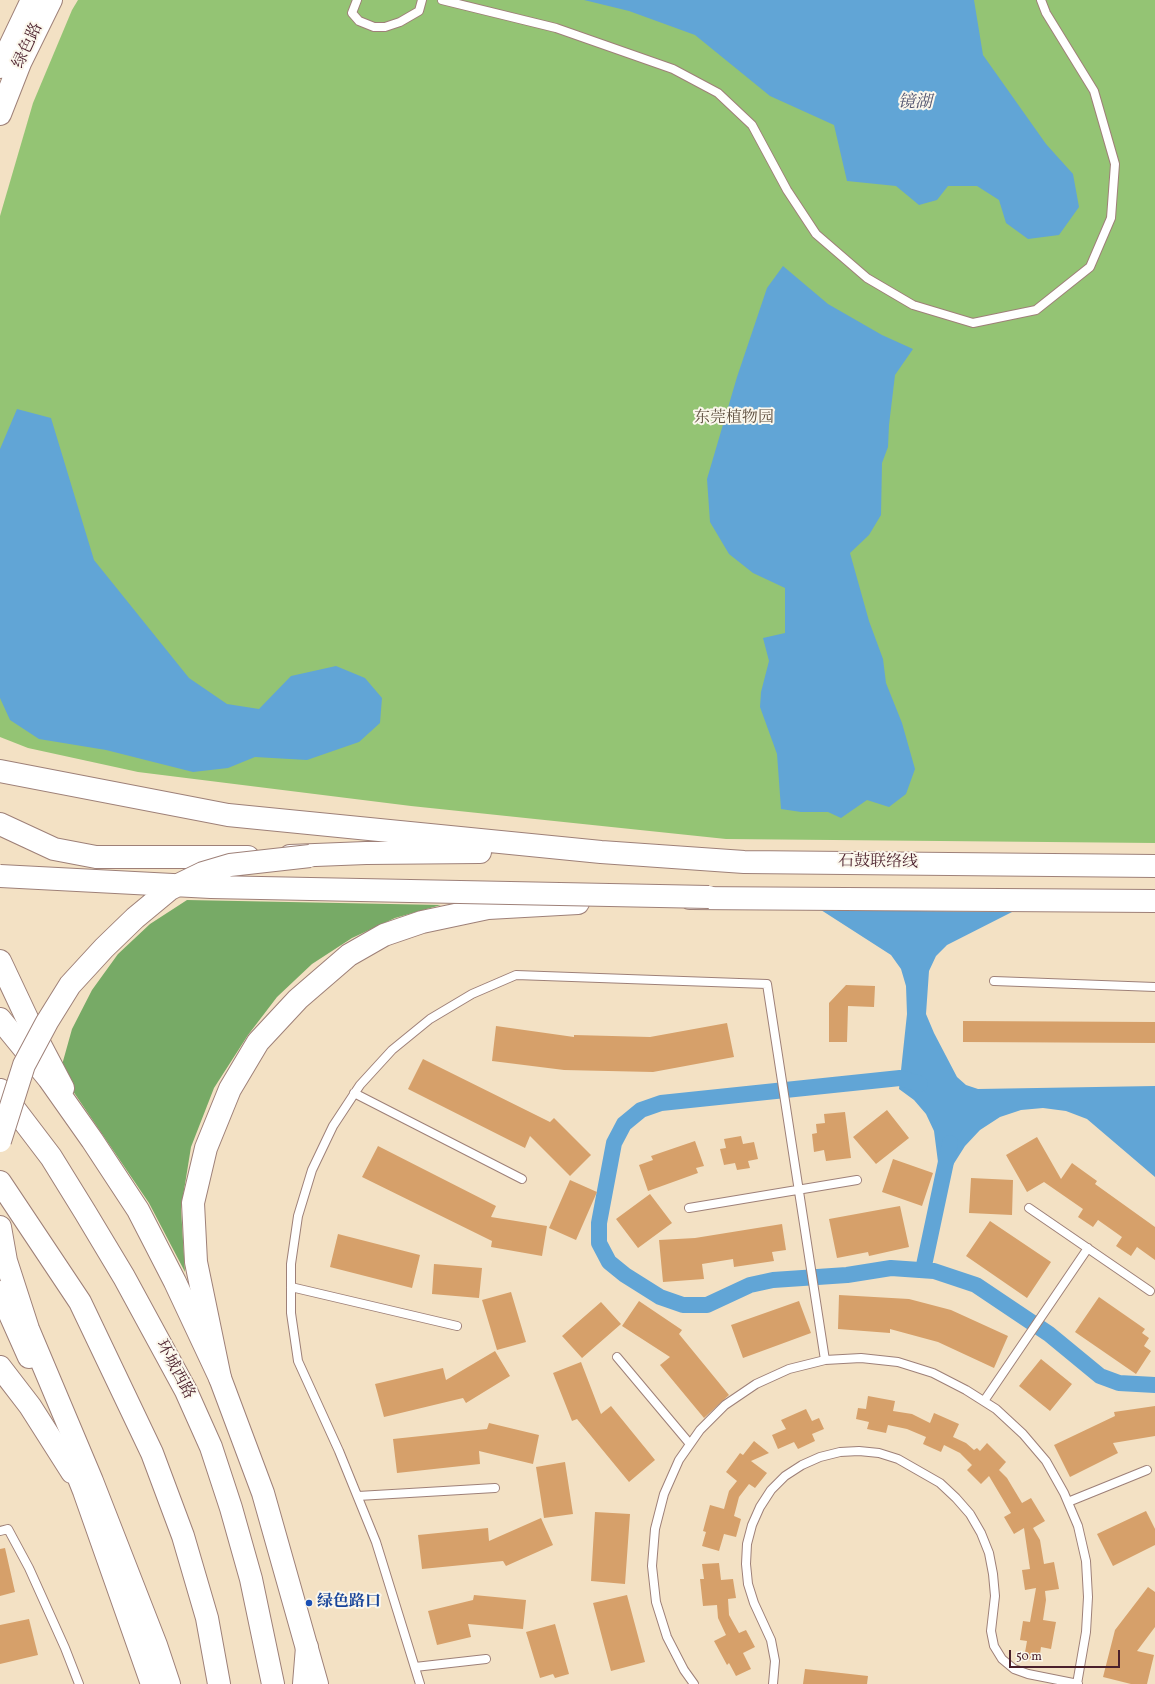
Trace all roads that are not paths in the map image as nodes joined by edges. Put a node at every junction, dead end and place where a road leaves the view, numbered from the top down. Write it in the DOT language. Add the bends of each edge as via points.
graph roads {
  1 [pos="32,0"];
  2 [pos="51,0"];
  3 [pos="357,0"];
  4 [pos="422,0"];
  5 [pos="442,0"];
  6 [pos="1041,0"];
  7 [pos="0,67"];
  8 [pos="0,114"];
  9 [pos="0,771"];
  10 [pos="0,824"];
  11 [pos="601,852"];
  12 [pos="310,856"];
  13 [pos="1155,866"];
  14 [pos="0,876"];
  15 [pos="709,897"];
  16 [pos="1155,901"];
  17 [pos="0,961"];
  18 [pos="994,981"];
  19 [pos="1155,987"];
  20 [pos="0,1019"];
  21 [pos="0,1090"];
  22 [pos="354,1094"];
  23 [pos="92,1140"];
  24 [pos="0,1141"];
  25 [pos="522,1179"];
  26 [pos="857,1180"];
  27 [pos="0,1182"];
  28 [pos="799,1190"];
  29 [pos="689,1208"];
  30 [pos="1029,1208"];
  31 [pos="0,1227"];
  32 [pos="1088,1248"];
  33 [pos="291,1287"];
  34 [pos="1150,1291"];
  35 [pos="0,1292"];
  36 [pos="457,1326"];
  37 [pos="617,1357"];
  38 [pos="825,1360"];
  39 [pos="0,1368"];
  40 [pos="220,1378"];
  41 [pos="984,1401"];
  42 [pos="690,1444"];
  43 [pos="1147,1470"];
  44 [pos="495,1488"];
  45 [pos="84,1491"];
  46 [pos="358,1496"];
  47 [pos="1068,1502"];
  48 [pos="0,1532"];
  49 [pos="306,1647"];
  50 [pos="486,1659"];
  51 [pos="416,1667"];
  52 [pos="79,1684"];
  53 [pos="152,1684"];
  54 [pos="169,1684"];
  55 [pos="219,1684"];
  56 [pos="273,1684"];
  57 [pos="304,1684"];
  58 [pos="318,1684"];
  59 [pos="420,1684"];
  60 [pos="694,1684"];
  61 [pos="773,1684"];
  62 [pos="1078,1684"];
  1 -- 7 [label="main road, 绿色路"];
  2 -- 8 [label="main road, 绿色路" via="20,63"];
  3 -- 4 [label="lane" via="352,13 359,21 374,27 385,27 400,22 419,11"];
  5 -- 6 [label="lane" via="556,28 673,69 718,93 752,125 787,190 816,234 866,278 914,304 973,323 1036,310 1090,267 1111,218 1115,164 1094,91 1046,13"];
  9 -- 11 [label="main road" via="228,815"];
  10 -- 12 [label="main road" via="54,849 96,856"];
  11 -- 12 [label="main road" via="366,853"];
  11 -- 13 [label="main road, 石鼓联络线" via="744,862"];
  12 -- 24 [label="main road, bridge" via="230,865 204,873 170,889 135,918 70,985 47,1022 24,1065"];
  14 -- 15 [label="main road, bridge" via="211,887"];
  15 -- 16 [label="main road"];
  15 -- 40 [label="main road" via="488,908 422,922 384,935 349,955 298,998 258,1042 230,1089 206,1148 192,1203 196,1262"];
  17 -- 23 [label="main road" via="33,1032"];
  18 -- 19 [label="lane"];
  20 -- 23 [label="main road" via="49,1079"];
  21 -- 56 [label="main road, 环城西路" via="51,1157 85,1212 124,1277 186,1391 211,1447 231,1508 251,1579"];
  22 -- 25 [label="lane"];
  22 -- 28 [label="lane" via="392,1050 430,1019 472,994 516,975 767,984"];
  22 -- 33 [label="lane" via="333,1126 312,1170 298,1216 291,1264"];
  23 -- 40 [label="main road" via="138,1210"];
  26 -- 28 [label="lane"];
  27 -- 55 [label="main road" via="80,1302 152,1453 183,1536 207,1618"];
  28 -- 29 [label="lane"];
  28 -- 38 [label="lane"];
  30 -- 32 [label="lane"];
  31 -- 54 [label="main road" via="6,1261 28,1329 92,1481"];
  32 -- 34 [label="lane"];
  32 -- 41 [label="lane"];
  33 -- 36 [label="lane"];
  33 -- 46 [label="lane" via="291,1312 298,1361"];
  35 -- 45 [label="main road" via="46,1394"];
  37 -- 42 [label="lane"];
  38 -- 41 [label="lane" via="862,1358 898,1362 933,1373"];
  38 -- 42 [label="lane" via="789,1369 756,1384 726,1405 700,1430"];
  39 -- 45 [label="main road" via="30,1406"];
  40 -- 49 [label="main road" via="263,1493"];
  41 -- 47 [label="lane" via="1023,1434 1046,1461"];
  42 -- 60 [label="lane" via="679,1460 664,1494 655,1529 652,1566 656,1602 667,1637"];
  43 -- 47 [label="lane"];
  44 -- 46 [label="lane"];
  45 -- 53 [label="main road"];
  46 -- 51 [label="lane" via="392,1589"];
  47 -- 62 [label="lane" via="1078,1526 1086,1561 1088,1597 1086,1632"];
  48 -- 52 [label="lane" via="8,1529 29,1568 66,1648"];
  49 -- 57 [label="main road"];
  49 -- 58 [label="main road"];
  50 -- 51 [label="lane"];
  51 -- 59 [label="lane"];
  61 -- 62 [label="lane" via="775,1661 771,1640 748,1584 747,1544 752,1525 764,1501 785,1476 820,1457 859,1451 879,1453 898,1459 940,1483 956,1498 970,1514 989,1553 995,1596 991,1631 994,1646 1002,1659 1028,1674"];
}
